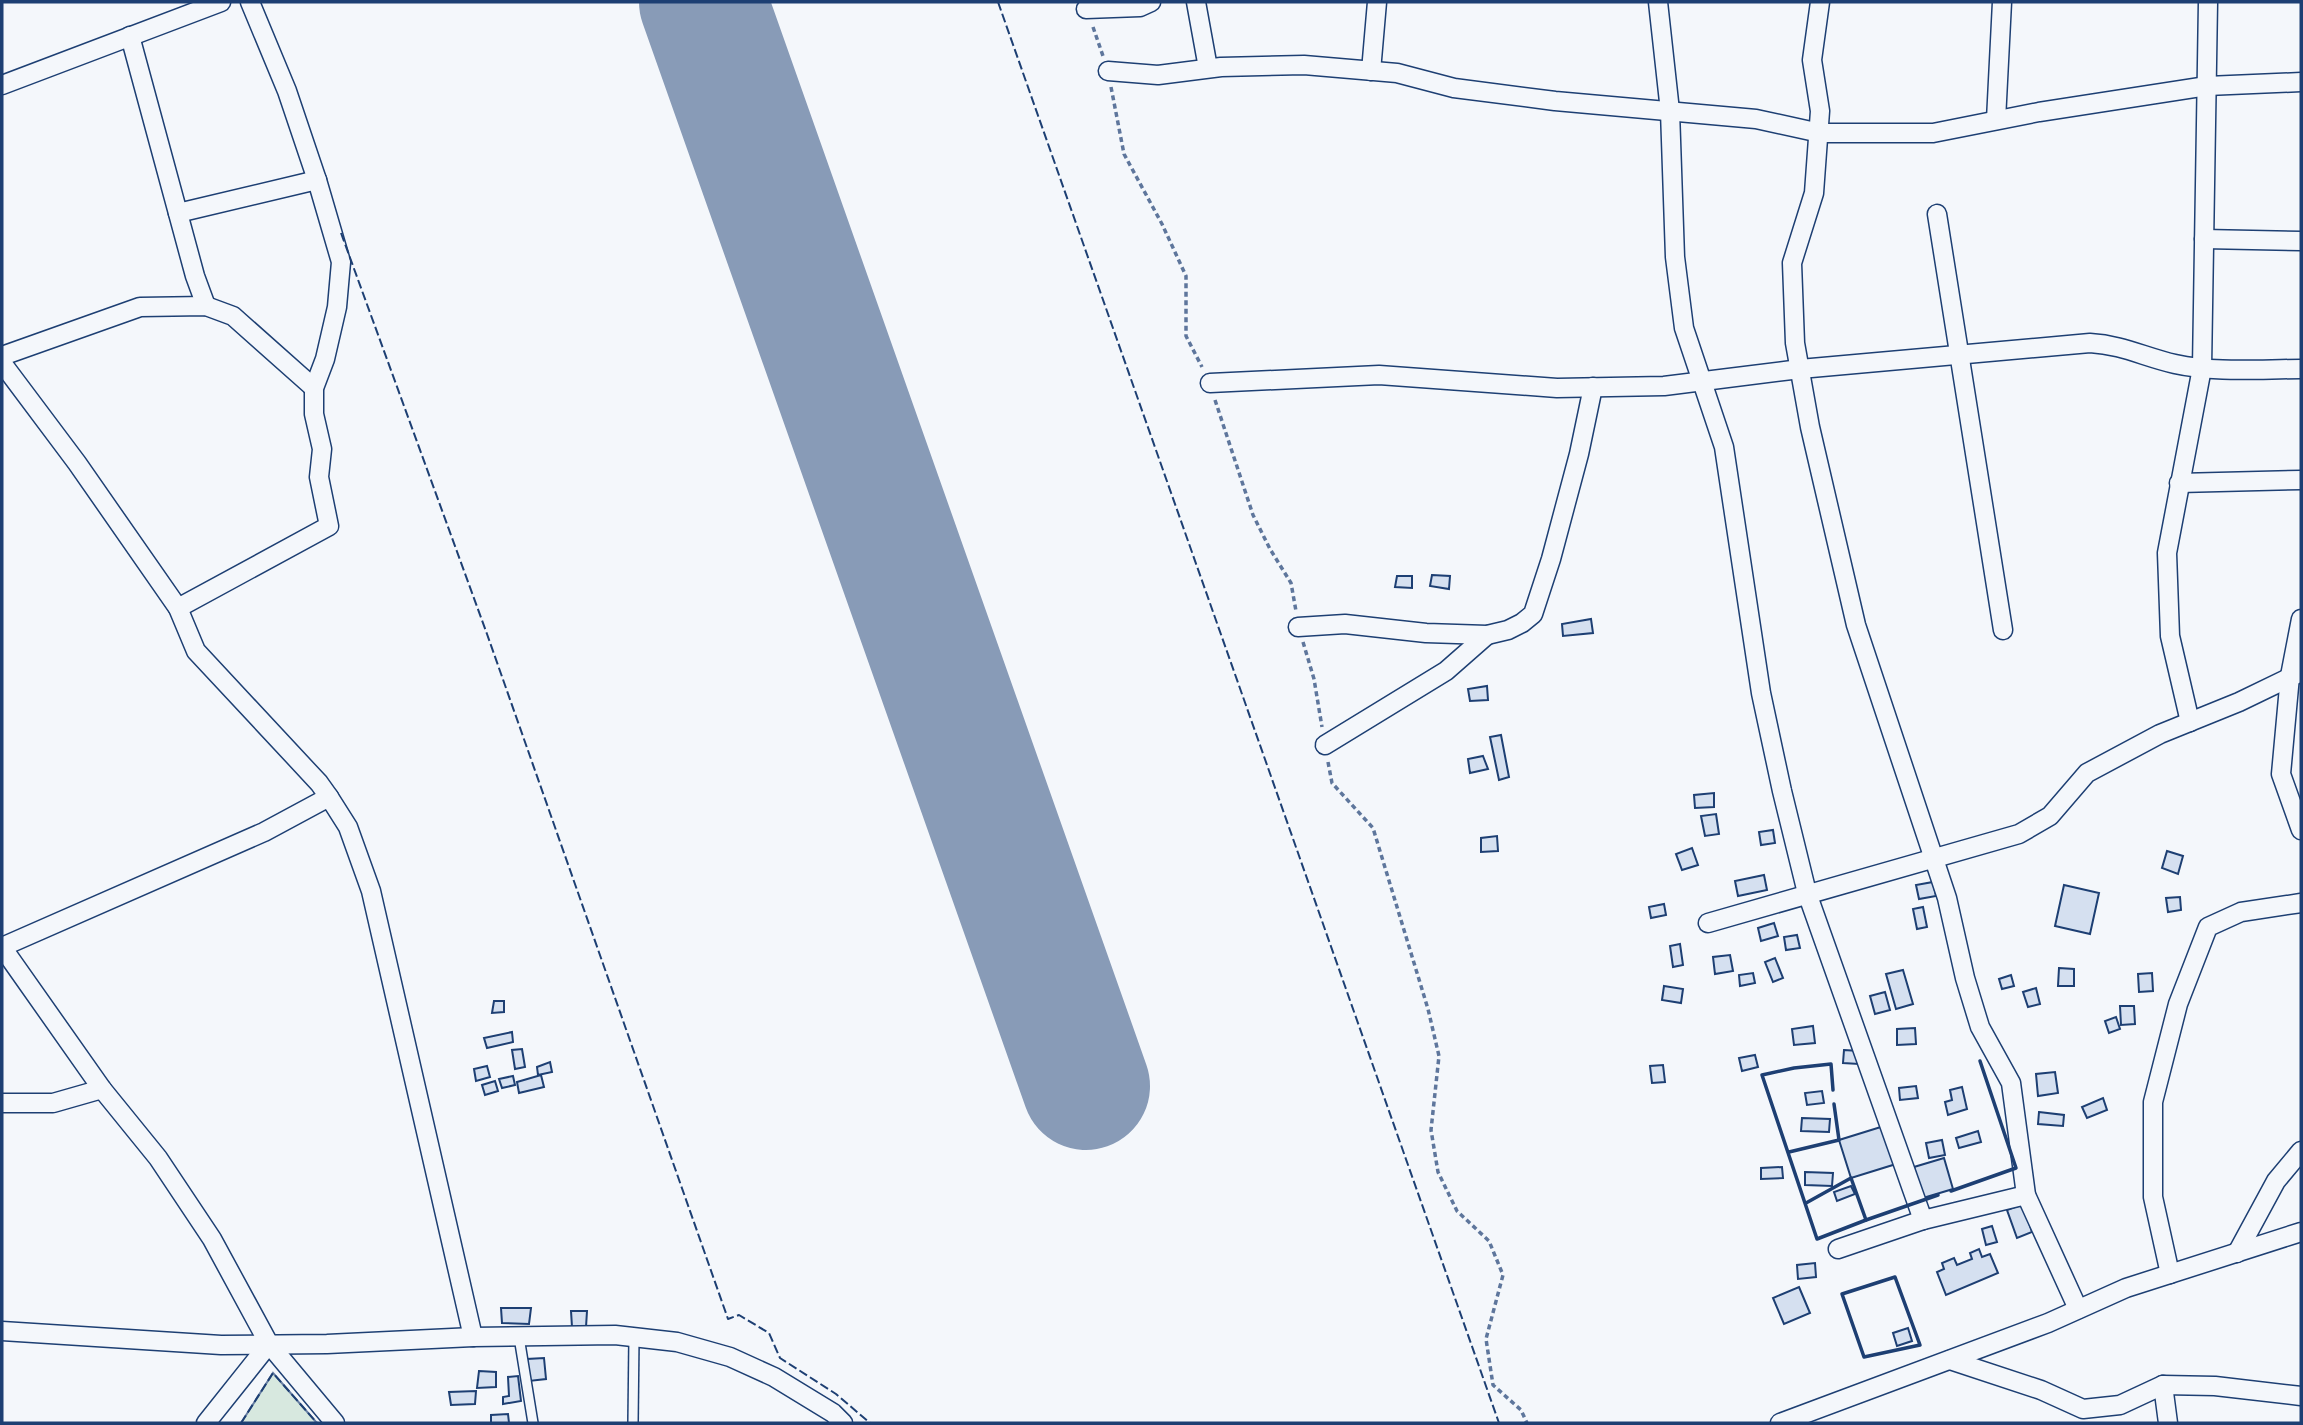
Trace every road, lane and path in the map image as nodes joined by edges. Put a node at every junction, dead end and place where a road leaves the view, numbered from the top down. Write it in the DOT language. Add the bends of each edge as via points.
graph roads {
  1 [pos="221,2"];
  2 [pos="250,2"];
  3 [pos="1152,2"];
  4 [pos="1196,2"];
  5 [pos="1377,2"];
  6 [pos="1658,2"];
  7 [pos="1820,2"];
  8 [pos="2002,2"];
  9 [pos="2208,2"];
  10 [pos="1086,9"];
  11 [pos="130,36"];
  12 [pos="1208,68"];
  13 [pos="1108,71"];
  14 [pos="1371,71"];
  15 [pos="2301,82"];
  16 [pos="2,85"];
  17 [pos="2207,86"];
  18 [pos="1670,111"];
  19 [pos="1996,120"];
  20 [pos="1819,134"];
  21 [pos="317,180"];
  22 [pos="177,213"];
  23 [pos="1937,214"];
  24 [pos="2204,239"];
  25 [pos="2301,241"];
  26 [pos="206,306"];
  27 [pos="2,356"];
  28 [pos="1959,356"];
  29 [pos="2,363"];
  30 [pos="2202,368"];
  31 [pos="1800,369"];
  32 [pos="2301,369"];
  33 [pos="1700,381"];
  34 [pos="1210,383"];
  35 [pos="1593,387"];
  36 [pos="314,388"];
  37 [pos="2301,480"];
  38 [pos="2179,483"];
  39 [pos="178,608"];
  40 [pos="2301,619"];
  41 [pos="1298,627"];
  42 [pos="2003,630"];
  43 [pos="1487,635"];
  44 [pos="2295,674"];
  45 [pos="2190,722"];
  46 [pos="1325,745"];
  47 [pos="329,797"];
  48 [pos="2301,830"];
  49 [pos="1934,859"];
  50 [pos="1807,893"];
  51 [pos="2301,903"];
  52 [pos="1708,923"];
  53 [pos="2,947"];
  54 [pos="102,1089"];
  55 [pos="2,1102"];
  56 [pos="2301,1151"];
  57 [pos="2026,1195"];
  58 [pos="1923,1220"];
  59 [pos="2301,1232"];
  60 [pos="1838,1249"];
  61 [pos="2237,1252"];
  62 [pos="2170,1274"];
  63 [pos="2078,1310"];
  64 [pos="2,1331"];
  65 [pos="472,1337"];
  66 [pos="519,1337"];
  67 [pos="634,1337"];
  68 [pos="269,1345"];
  69 [pos="1950,1360"];
  70 [pos="2163,1384"];
  71 [pos="2301,1396"];
  72 [pos="206,1423"];
  73 [pos="335,1423"];
  74 [pos="533,1423"];
  75 [pos="633,1423"];
  76 [pos="843,1423"];
  77 [pos="1527,1423"];
  78 [pos="1780,1423"];
  79 [pos="2168,1423"];
  1 -- 11 [label="street"];
  2 -- 21 [label="street"];
  3 -- 10 [label="street" via="1140,7"];
  4 -- 12 [label="street"];
  5 -- 14 [label="street"];
  6 -- 18 [label="street"];
  7 -- 20 [label="street" via="1812,60"];
  8 -- 19 [label="street"];
  9 -- 17 [label="street"];
  10 -- 13 [label="path"];
  11 -- 16 [label="street"];
  11 -- 22 [label="street"];
  12 -- 13 [label="street" via="1158,75"];
  12 -- 14 [label="street" via="1304,65"];
  13 -- 34 [label="path" via="1124,154 1186,276 1186,336"];
  14 -- 18 [label="street" via="1454,88"];
  15 -- 17 [label="street"];
  17 -- 19 [label="street"];
  17 -- 24 [label="street"];
  18 -- 20 [label="street" via="1756,119"];
  18 -- 33 [label="street" via="1675,257 1684,328"];
  19 -- 20 [label="street" via="1933,133"];
  20 -- 31 [label="street" via="1814,193 1792,263"];
  21 -- 22 [label="street"];
  21 -- 36 [label="street" via="341,262 337,307"];
  22 -- 26 [label="street"];
  23 -- 28 [label="street"];
  24 -- 25 [label="street"];
  24 -- 30 [label="street"];
  26 -- 27 [label="street" via="140,307"];
  26 -- 36 [label="street" via="233,316"];
  28 -- 30 [label="street" via="2112,344 2176,365"];
  28 -- 31 [label="street"];
  28 -- 42 [label="street"];
  29 -- 39 [label="street"];
  30 -- 32 [label="street"];
  30 -- 38 [label="street"];
  31 -- 33 [label="street"];
  31 -- 49 [label="street" via="1856,625"];
  33 -- 35 [label="street"];
  33 -- 50 [label="street" via="1724,447 1761,693"];
  34 -- 35 [label="street" via="1379,375"];
  34 -- 41 [label="path" via="1253,514 1291,583"];
  35 -- 43 [label="street" via="1579,454 1533,614"];
  36 -- 39 [label="street" via="322,449 319,477 329,526"];
  37 -- 38 [label="street"];
  38 -- 45 [label="street" via="2167,553 2170,636"];
  39 -- 47 [label="street" via="196,651"];
  40 -- 44 [label="street"];
  41 -- 43 [label="street" via="1345,624"];
  41 -- 46 [label="path" via="1314,679"];
  43 -- 46 [label="street" via="1446,671"];
  44 -- 45 [label="street"];
  44 -- 48 [label="street" via="2281,774"];
  45 -- 49 [label="street" via="2087,773 2050,816 2019,834"];
  46 -- 77 [label="path" via="1332,783 1373,828 1428,1009 1439,1056 1431,1130 1438,1172 1457,1211 1489,1241 1503,1275 1486,1339 1493,1385 1521,1410"];
  47 -- 53 [label="street" via="264,832"];
  47 -- 65 [label="street" via="348,827 371,891"];
  49 -- 50 [label="street"];
  49 -- 57 [label="street" via="1980,1027 2011,1083"];
  50 -- 52 [label="street"];
  50 -- 58 [label="street"];
  51 -- 62 [label="street" via="2241,912 2207,927 2178,1004 2153,1102 2153,1197"];
  53 -- 54 [label="street"];
  54 -- 55 [label="street" via="53,1102"];
  54 -- 68 [label="street" via="158,1158 212,1239"];
  56 -- 61 [label="street" via="2276,1181"];
  57 -- 58 [label="street"];
  57 -- 63 [label="street"];
  58 -- 60 [label="street"];
  59 -- 61 [label="street"];
  61 -- 62 [label="street"];
  62 -- 63 [label="street"];
  63 -- 69 [label="street"];
  64 -- 68 [label="street"];
  65 -- 66 [label="street"];
  65 -- 68 [label="street"];
  66 -- 67 [label="street"];
  66 -- 74 [label="lane"];
  67 -- 75 [label="lane"];
  67 -- 76 [label="street" via="677,1342 730,1357 774,1377"];
  68 -- 72 [label="street"];
  68 -- 73 [label="street"];
  69 -- 70 [label="street" via="2083,1409 2120,1405"];
  69 -- 78 [label="street"];
  70 -- 71 [label="street"];
  70 -- 79 [label="street"];
}
